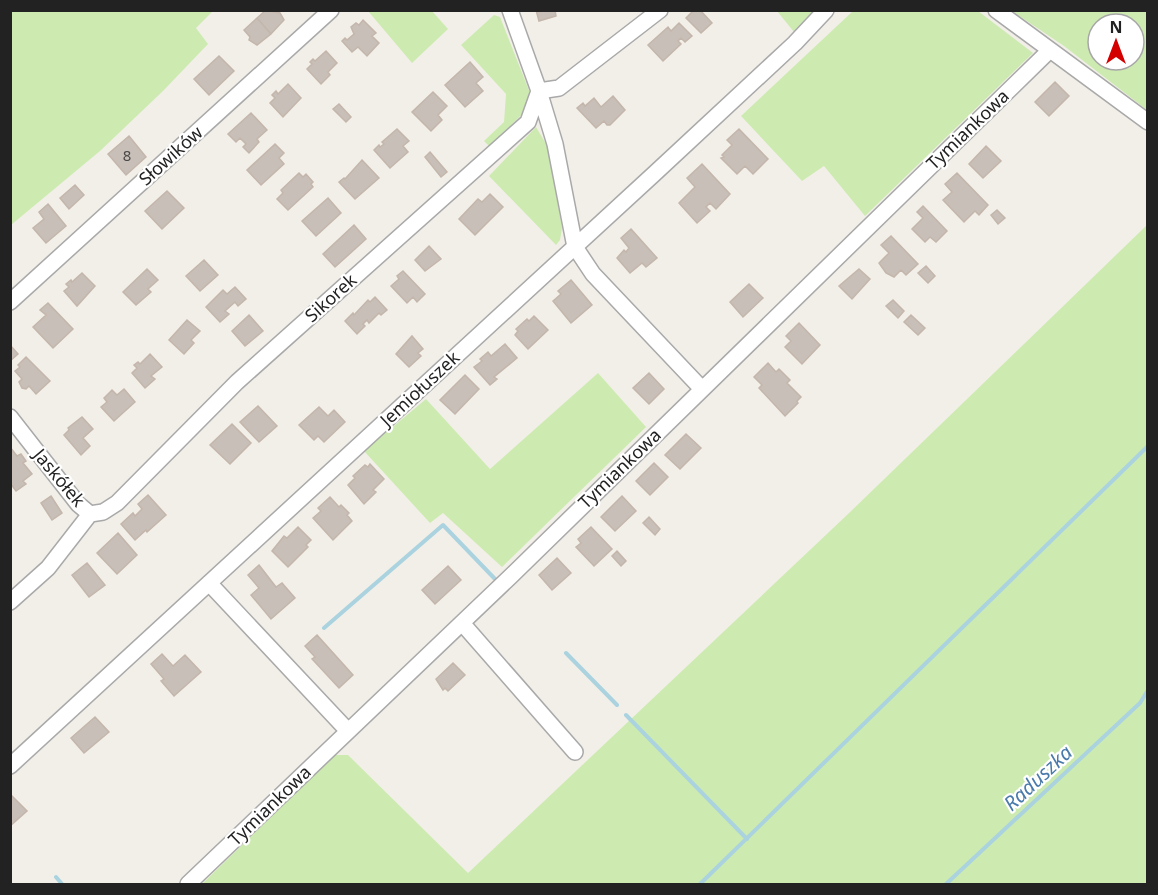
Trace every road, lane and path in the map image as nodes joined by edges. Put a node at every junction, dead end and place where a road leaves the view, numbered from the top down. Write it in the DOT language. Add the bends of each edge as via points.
graph roads {
  1 [pos="332,10"];
  2 [pos="510,10"];
  3 [pos="660,10"];
  4 [pos="826,10"];
  5 [pos="996,10"];
  6 [pos="1049,51"];
  7 [pos="539,91"];
  8 [pos="1148,122"];
  9 [pos="575,247"];
  10 [pos="10,302"];
  11 [pos="702,389"];
  12 [pos="10,417"];
  13 [pos="117,503"];
  14 [pos="90,514"];
  15 [pos="209,583"];
  16 [pos="10,602"];
  17 [pos="462,623"];
  18 [pos="348,731"];
  19 [pos="575,752"];
  20 [pos="10,766"];
  21 [pos="188,885"];
  1 -- 10 [label="street, Słowików"];
  2 -- 7 [label="street"];
  3 -- 7 [label="street" via="559,88"];
  4 -- 9 [label="street, Jemiołuszek" via="786,52"];
  5 -- 6 [label="street"];
  6 -- 8 [label="street"];
  6 -- 11 [label="street, Tymiankowa"];
  7 -- 9 [label="street" via="555,144"];
  7 -- 13 [label="street, Sikorek" via="528,122 237,382"];
  9 -- 11 [label="street" via="593,274"];
  9 -- 15 [label="street, Jemiołuszek"];
  11 -- 17 [label="street, Tymiankowa"];
  12 -- 14 [label="street, Jaskółek"];
  13 -- 14 [label="street, Jaskółek" via="103,512"];
  14 -- 16 [label="street" via="48,568"];
  15 -- 18 [label="street"];
  15 -- 20 [label="street, Jemiołuszek"];
  17 -- 18 [label="street, Tymiankowa"];
  17 -- 19 [label="street"];
  18 -- 21 [label="street, Tymiankowa"];
}
